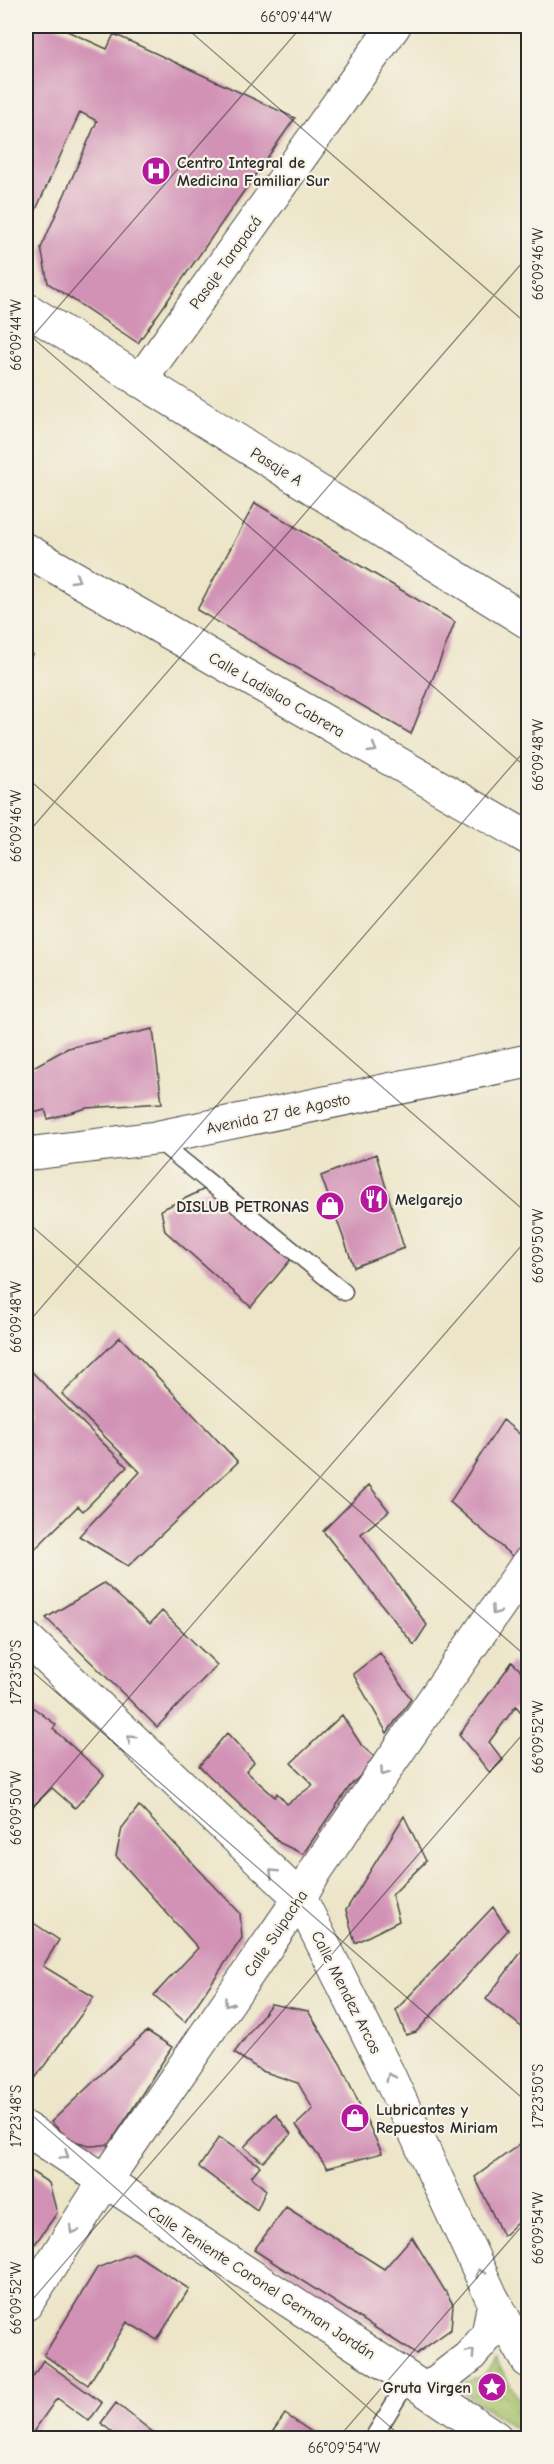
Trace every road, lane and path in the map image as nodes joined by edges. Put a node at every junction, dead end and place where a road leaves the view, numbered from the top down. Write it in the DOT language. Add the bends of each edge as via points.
graph roads {
  1 [pos="394,26"];
  2 [pos="26,309"];
  3 [pos="140,381"];
  4 [pos="26,550"];
  5 [pos="528,622"];
  6 [pos="528,838"];
  7 [pos="528,1061"];
  8 [pos="155,1138"];
  9 [pos="26,1154"];
  10 [pos="344,1292"];
  11 [pos="528,1563"];
  12 [pos="26,1638"];
  13 [pos="300,1898"];
  14 [pos="26,2129"];
  15 [pos="105,2181"];
  16 [pos="494,2302"];
  17 [pos="26,2304"];
  18 [pos="528,2361"];
  19 [pos="418,2384"];
  20 [pos="373,2439"];
  21 [pos="496,2439"];
  1 -- 3 [label="street, Pasaje Tarapacá"];
  2 -- 3 [label="street, Pasaje A"];
  3 -- 5 [label="street, Pasaje A"];
  4 -- 6 [label="street, Calle Ladislao Cabrera, one-way"];
  7 -- 8 [label="street, Avenida 27 de Agosto"];
  8 -- 9 [label="street, Avenida 27 de Agosto"];
  8 -- 10 [label="lane"];
  11 -- 13 [label="street, Calle Suipacha, one-way"];
  13 -- 12 [label="street, Calle Mendez Arcos, one-way"];
  13 -- 15 [label="street, Calle Suipacha, one-way"];
  16 -- 13 [label="street, Calle Mendez Arcos, one-way" via="389,2076"];
  14 -- 15 [label="street, Calle Teniente Coronel German Jordán, one-way"];
  15 -- 17 [label="street, Calle Suipacha, one-way"];
  15 -- 19 [label="street, Calle Teniente Coronel German Jordán"];
  16 -- 18 [label="street, Calle Mendez Arcos"];
  19 -- 16 [label="street, one-way" via="469,2357 488,2335"];
  19 -- 20 [label="lane"];
  19 -- 21 [label="street, Calle Teniente Coronel German Jordán"];
}
